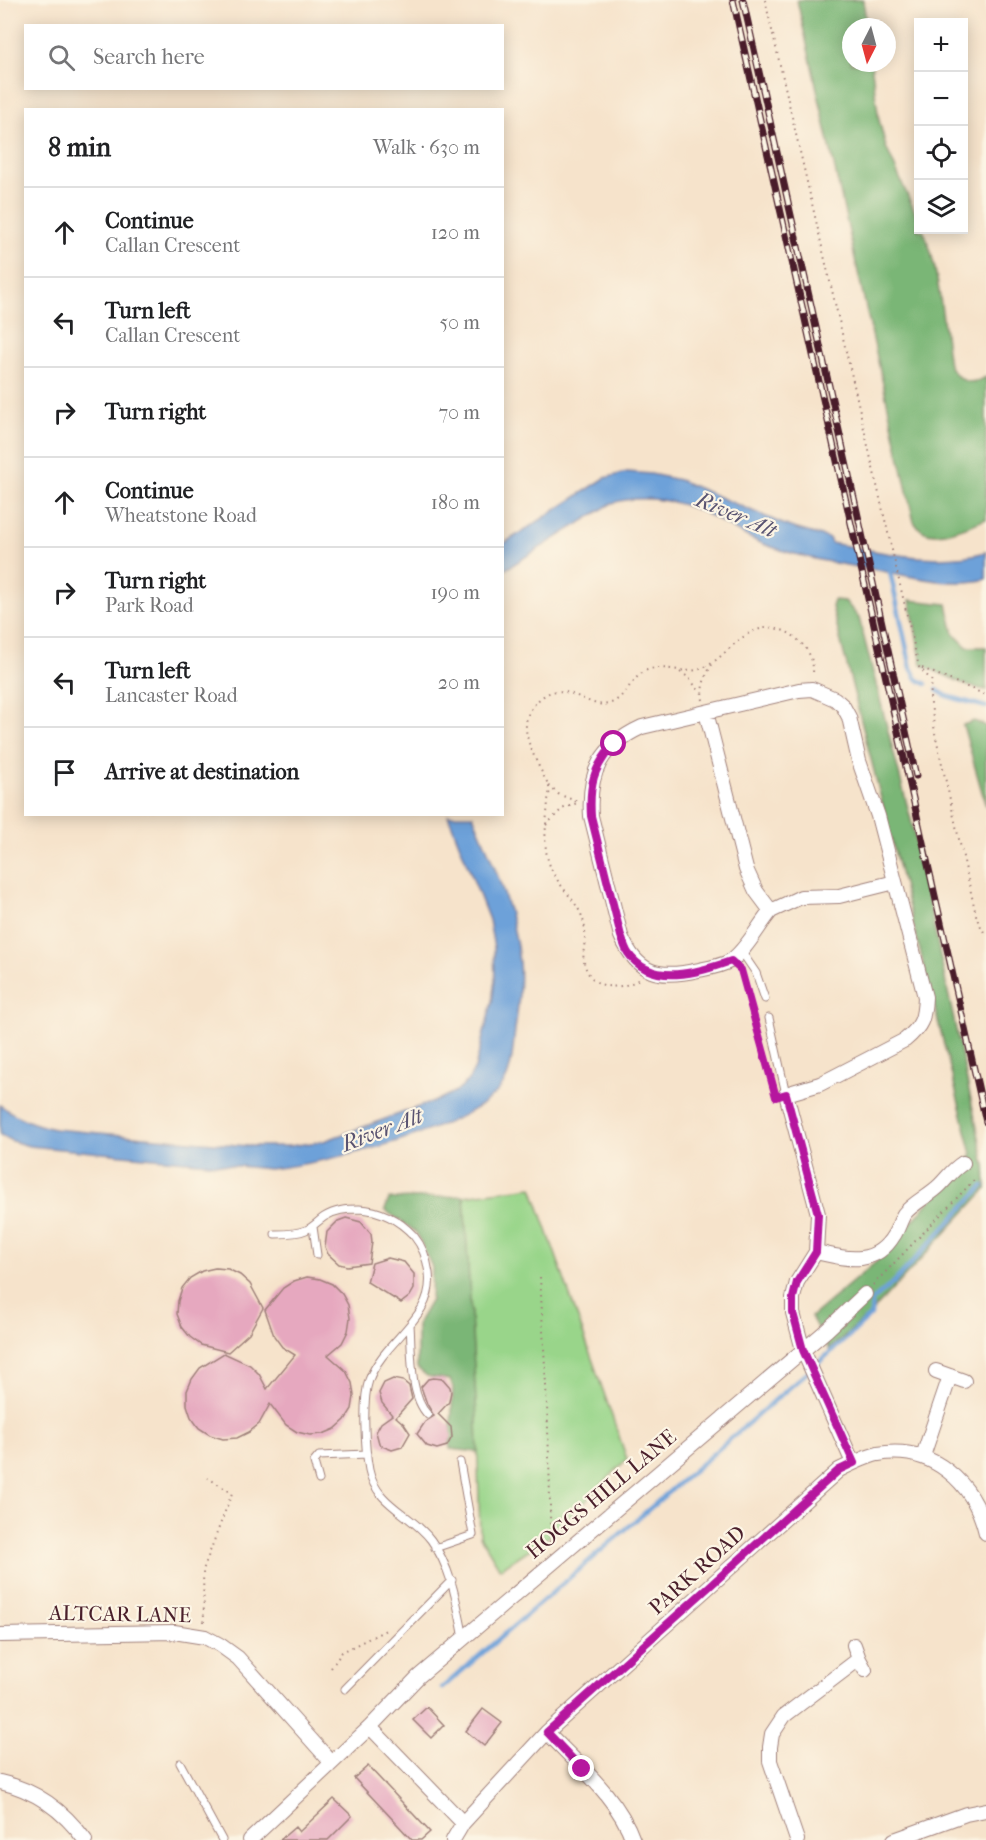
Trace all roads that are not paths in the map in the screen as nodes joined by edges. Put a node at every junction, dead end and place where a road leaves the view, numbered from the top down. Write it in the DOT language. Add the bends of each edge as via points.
graph roads {
  1 [pos="706,711"];
  2 [pos="895,882"];
  3 [pos="771,911"];
  4 [pos="736,956"];
  5 [pos="765,999"];
  6 [pos="769,1018"];
  7 [pos="786,1094"];
  8 [pos="963,1162"];
  9 [pos="313,1227"];
  10 [pos="275,1234"];
  11 [pos="816,1252"];
  12 [pos="317,1255"];
  13 [pos="865,1294"];
  14 [pos="410,1324"];
  15 [pos="803,1350"];
  16 [pos="936,1371"];
  17 [pos="950,1377"];
  18 [pos="964,1381"];
  19 [pos="428,1414"];
  20 [pos="367,1454"];
  21 [pos="923,1456"];
  22 [pos="460,1462"];
  23 [pos="854,1463"];
  24 [pos="319,1480"];
  25 [pos="986,1533"];
  26 [pos="435,1548"];
  27 [pos="452,1580"];
  28 [pos="0,1635"];
  29 [pos="464,1638"];
  30 [pos="854,1645"];
  31 [pos="345,1689"];
  32 [pos="370,1727"];
  33 [pos="547,1732"];
  34 [pos="332,1762"];
  35 [pos="180,1763"];
  36 [pos="0,1782"];
  37 [pos="986,1810"];
  38 [pos="463,1823"];
  39 [pos="85,1840"];
  40 [pos="222,1840"];
  41 [pos="250,1840"];
  42 [pos="453,1840"];
  43 [pos="633,1840"];
  44 [pos="796,1840"];
  45 [pos="894,1840"];
  1 -- 2 [label="street" via="812,689 843,706"];
  1 -- 3 [label="street" via="746,869"];
  1 -- 4 [label="street" via="642,727 614,744 594,772 591,816 621,936 628,953 640,965 667,975 683,974"];
  2 -- 3 [label="street" via="839,896 801,897"];
  2 -- 7 [label="street" via="925,997 922,1021 905,1040 820,1084"];
  3 -- 4 [label="street"];
  4 -- 5 [label="lane" via="756,973"];
  6 -- 7 [label="lane"];
  7 -- 11 [label="street" via="818,1214"];
  8 -- 11 [label="street" via="904,1215 883,1250 868,1258"];
  9 -- 10 [label="lane"];
  9 -- 12 [label="lane"];
  9 -- 14 [label="lane" via="342,1209 362,1209 381,1212 410,1233 421,1245 430,1282 428,1298"];
  11 -- 15 [label="street" via="797,1282 793,1298"];
  13 -- 15 [label="street, HOGGS HILL LANE"];
  14 -- 19 [label="lane" via="415,1391"];
  14 -- 20 [label="lane" via="383,1354 368,1382"];
  15 -- 23 [label="street"];
  15 -- 29 [label="street, HOGGS HILL LANE"];
  16 -- 17 [label="street"];
  17 -- 18 [label="street"];
  17 -- 21 [label="street"];
  20 -- 24 [label="lane" via="319,1456 314,1462"];
  20 -- 26 [label="lane" via="374,1486"];
  21 -- 23 [label="street, PARK ROAD" via="878,1454"];
  21 -- 25 [label="street, PARK ROAD" via="949,1472 967,1490"];
  22 -- 26 [label="lane" via="473,1535"];
  23 -- 33 [label="street, PARK ROAD" via="839,1470"];
  26 -- 27 [label="lane"];
  27 -- 29 [label="lane"];
  27 -- 31 [label="lane"];
  28 -- 34 [label="street, ALTCAR LANE" via="174,1632 204,1637 238,1658"];
  29 -- 32 [label="street, HOGGS HILL LANE" via="418,1677"];
  30 -- 44 [label="street" via="862,1664 784,1716 772,1734 770,1761"];
  32 -- 34 [label="street, HOGGS HILL LANE"];
  32 -- 38 [label="street"];
  33 -- 38 [label="street, PARK ROAD"];
  33 -- 43 [label="street" via="606,1795 626,1821"];
  34 -- 41 [label="street, HOGGS HILL LANE"];
  35 -- 40 [label="lane"];
  36 -- 39 [label="street" via="15,1785 55,1808"];
  37 -- 45 [label="street"];
  38 -- 42 [label="street, PARK ROAD"];
}
